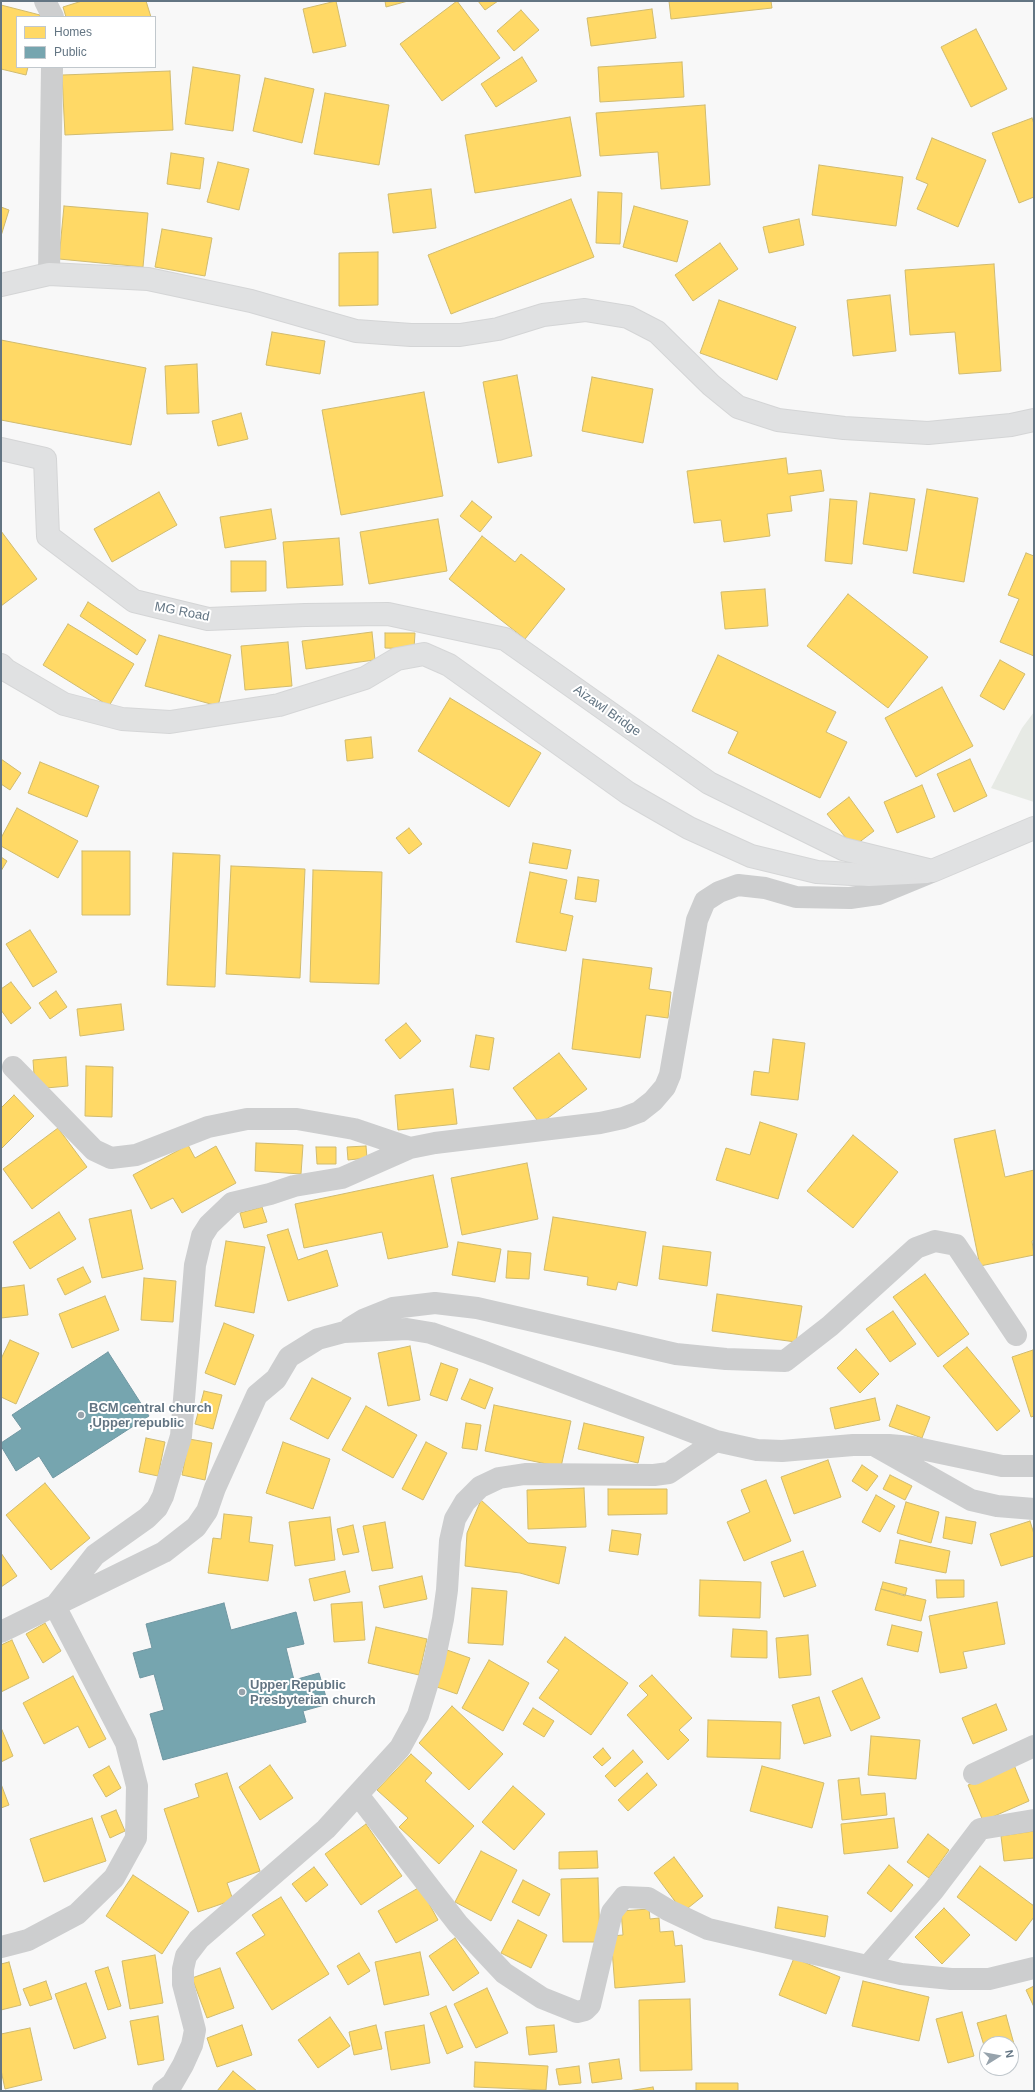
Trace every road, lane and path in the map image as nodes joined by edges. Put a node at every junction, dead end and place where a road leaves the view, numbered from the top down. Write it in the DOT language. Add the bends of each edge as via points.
graph roads {
  1 [pos="45,1"];
  2 [pos="52,16"];
  3 [pos="52,68"];
  4 [pos="49,274"];
  5 [pos="1,285"];
  6 [pos="1034,420"];
  7 [pos="1,449"];
  8 [pos="505,639"];
  9 [pos="1,665"];
  10 [pos="1034,828"];
  11 [pos="932,871"];
  12 [pos="14,1066"];
  13 [pos="410,1148"];
  14 [pos="344,1332"];
  15 [pos="1016,1334"];
  16 [pos="716,1441"];
  17 [pos="873,1445"];
  18 [pos="1034,1466"];
  19 [pos="1034,1509"];
  20 [pos="55,1606"];
  21 [pos="1,1632"];
  22 [pos="1034,1746"];
  23 [pos="974,1774"];
  24 [pos="358,1795"];
  25 [pos="1034,1820"];
  26 [pos="1,1947"];
  27 [pos="868,1966"];
  28 [pos="1034,1968"];
  29 [pos="163,2091"];
  1 -- 2 [label="street"];
  3 -- 4 [label="street"];
  4 -- 5 [label="main road"];
  4 -- 6 [label="main road" via="148,279 251,301 356,331 411,335 460,335 498,329 544,315 585,310 628,317 656,332 738,407 778,420 844,428 928,433 1011,425"];
  7 -- 8 [label="main road, MG Road" via="45,459 48,536 134,601 208,619 388,614"];
  8 -- 11 [label="main road, Aizawl Bridge" via="709,784 843,849"];
  9 -- 11 [label="main road" via="64,704 122,719 170,722 279,705 365,678 397,659 424,654 449,665 628,793 689,828 751,856 818,872 869,876"];
  10 -- 11 [label="main road"];
  11 -- 13 [label="street" via="878,894 850,898 796,897 765,888 738,885 719,892 705,901 697,920 670,1075 653,1101 639,1112 600,1123"];
  12 -- 13 [label="street" via="94,1150 111,1158 136,1155 208,1127 247,1119 297,1119 347,1128"];
  13 -- 20 [label="street" via="342,1178 294,1186 232,1203 209,1225 198,1249 181,1436 163,1496 157,1508 147,1518 95,1555"];
  14 -- 15 [label="street" via="363,1320 393,1308 435,1303 477,1308 676,1354 785,1361 830,1326 916,1248 935,1241 956,1245"];
  14 -- 16 [label="street" via="407,1329 431,1333"];
  14 -- 20 [label="street" via="318,1339 289,1357 276,1378 257,1395 207,1511 196,1527 164,1552"];
  16 -- 17 [label="street" via="756,1450 782,1451"];
  16 -- 24 [label="street" via="669,1473 525,1474 499,1478 480,1487 465,1502 455,1519 450,1541 443,1619 434,1662 418,1715 400,1748"];
  17 -- 18 [label="street" via="912,1447 1002,1466"];
  17 -- 19 [label="street" via="971,1500 997,1506"];
  20 -- 21 [label="street"];
  20 -- 26 [label="street" via="126,1743 138,1786 136,1838 114,1878 77,1914 28,1940"];
  22 -- 23 [label="street"];
  24 -- 27 [label="street" via="458,1924 504,1973 542,1998 577,2012 585,2010 590,2005 612,1912 624,1898 648,1898 708,1929"];
  24 -- 29 [label="street" via="326,1829 199,1939 186,1956 183,1984 195,2030 192,2045 183,2065 172,2084"];
  25 -- 27 [label="street" via="980,1829 933,1892"];
  27 -- 28 [label="street" via="901,1974 952,1979 989,1979"];
}
